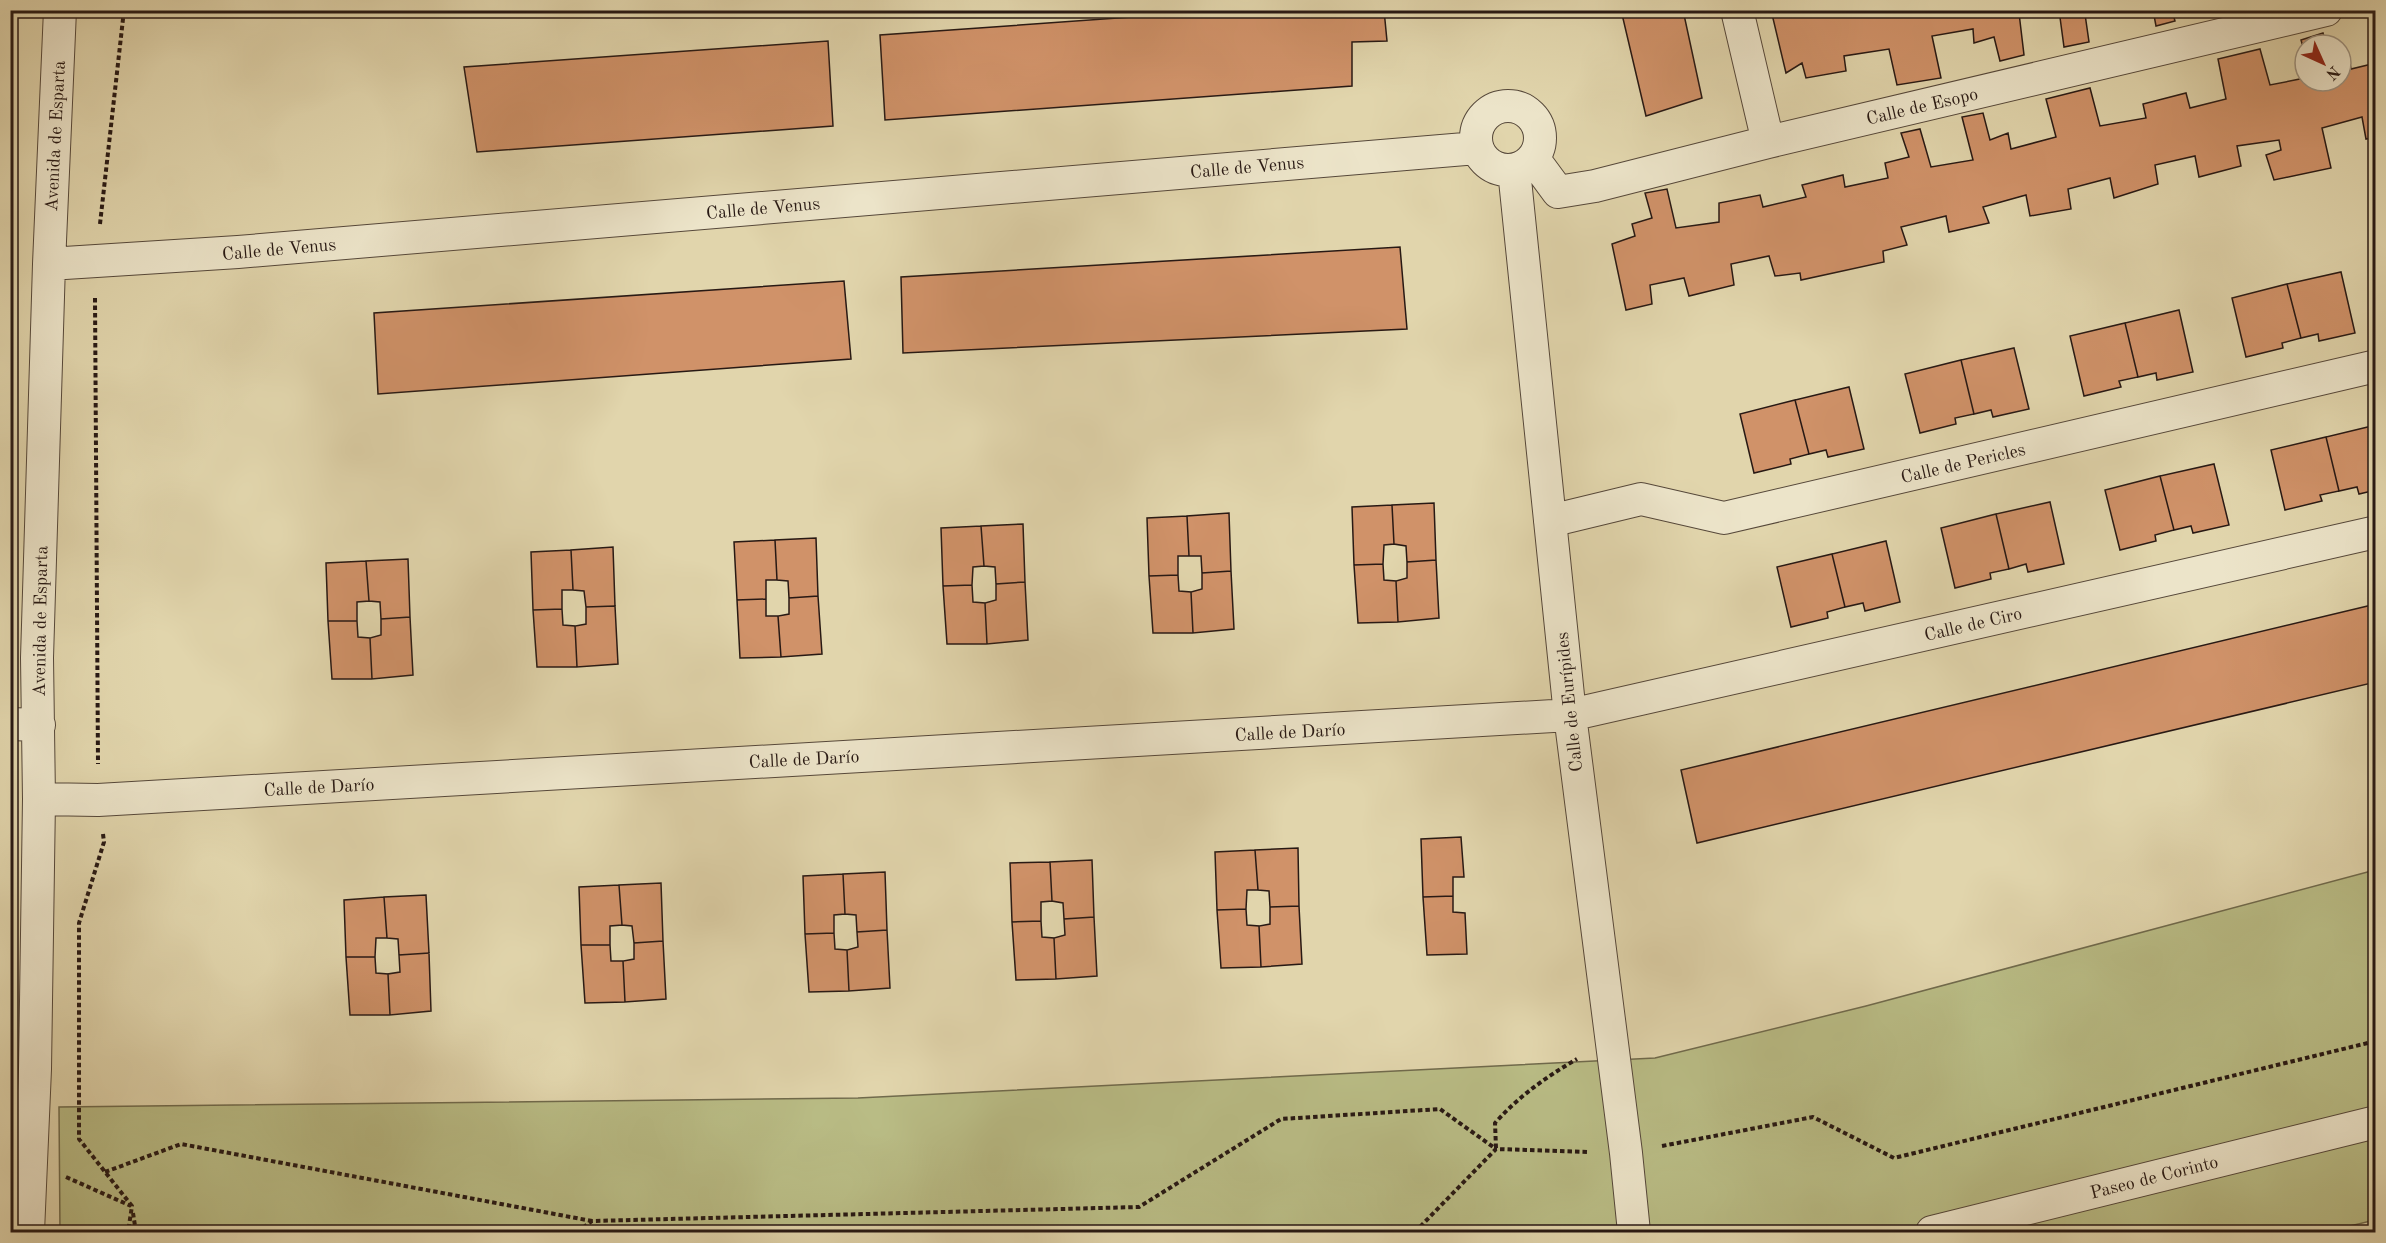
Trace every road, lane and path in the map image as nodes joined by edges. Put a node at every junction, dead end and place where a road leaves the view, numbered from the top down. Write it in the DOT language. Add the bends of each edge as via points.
graph roads {
  1 [pos="60,10"];
  2 [pos="124,10"];
  3 [pos="1737,10"];
  4 [pos="2326,10"];
  5 [pos="2247,20"];
  6 [pos="1768,142"];
  7 [pos="1477,148"];
  8 [pos="1523,164"];
  9 [pos="95,261"];
  10 [pos="49,264"];
  11 [pos="2376,366"];
  12 [pos="1550,520"];
  13 [pos="2376,532"];
  14 [pos="1570,716"];
  15 [pos="25,725"];
  16 [pos="39,800"];
  17 [pos="98,800"];
  18 [pos="2376,1041"];
  19 [pos="1613,1053"];
  20 [pos="23,1068"];
  21 [pos="2376,1122"];
  22 [pos="1496,1149"];
  23 [pos="1626,1153"];
  24 [pos="31,1161"];
  25 [pos="105,1172"];
  26 [pos="132,1206"];
  27 [pos="592,1221"];
  28 [pos="28,1233"];
  29 [pos="128,1233"];
  30 [pos="136,1233"];
  31 [pos="577,1233"];
  32 [pos="1415,1233"];
  33 [pos="1634,1233"];
  34 [pos="1932,1233"];
  1 -- 10 [label="street, Avenida de Esparta"];
  2 -- 9 [label="path"];
  3 -- 6 [label="street"];
  4 -- 5 [label="street, Calle de Esopo"];
  5 -- 6 [label="street, Calle de Esopo"];
  6 -- 8 [label="street, Calle de Esopo" via="1558,192"];
  7 -- 8 [label="street" via="1482,159 1502,170"];
  7 -- 8 [label="street" via="1475,134 1481,120 1492,110 1506,106 1521,108 1539,130 1540,145"];
  7 -- 9 [label="street, Calle de Venus" via="250,252"];
  8 -- 12 [label="street, Calle de Eurípides"];
  9 -- 10 [label="street, Calle de Venus"];
  9 -- 17 [label="path"];
  10 -- 15 [label="street, Avenida de Esparta" via="37,658"];
  11 -- 12 [label="street, Calle de Pericles" via="1724,518 1641,499"];
  12 -- 14 [label="street, Calle de Eurípides"];
  13 -- 14 [label="street, Calle de Ciro"];
  14 -- 17 [label="street, Calle de Darío"];
  14 -- 19 [label="street, Calle de Eurípides"];
  15 -- 16 [label="street, Avenida de Esparta"];
  16 -- 17 [label="street, Calle de Darío"];
  16 -- 20 [label="street, Avenida de Esparta"];
  17 -- 25 [label="path" via="104,842 79,923 79,1139"];
  18 -- 23 [label="path" via="1894,1158 1813,1117"];
  19 -- 22 [label="path" via="1580,1057 1514,1102 1495,1123"];
  19 -- 23 [label="street, Calle de Eurípides"];
  20 -- 24 [label="street, Avenida de Esparta"];
  21 -- 34 [label="street, Paseo de Corinto"];
  22 -- 23 [label="path"];
  22 -- 27 [label="path" via="1440,1109 1281,1119 1139,1207"];
  22 -- 32 [label="path"];
  23 -- 33 [label="street, Calle de Eurípides"];
  24 -- 26 [label="path"];
  24 -- 28 [label="street, Avenida de Esparta"];
  25 -- 26 [label="path"];
  25 -- 27 [label="path" via="181,1144"];
  26 -- 29 [label="path"];
  26 -- 30 [label="path"];
  27 -- 31 [label="path"];
}
